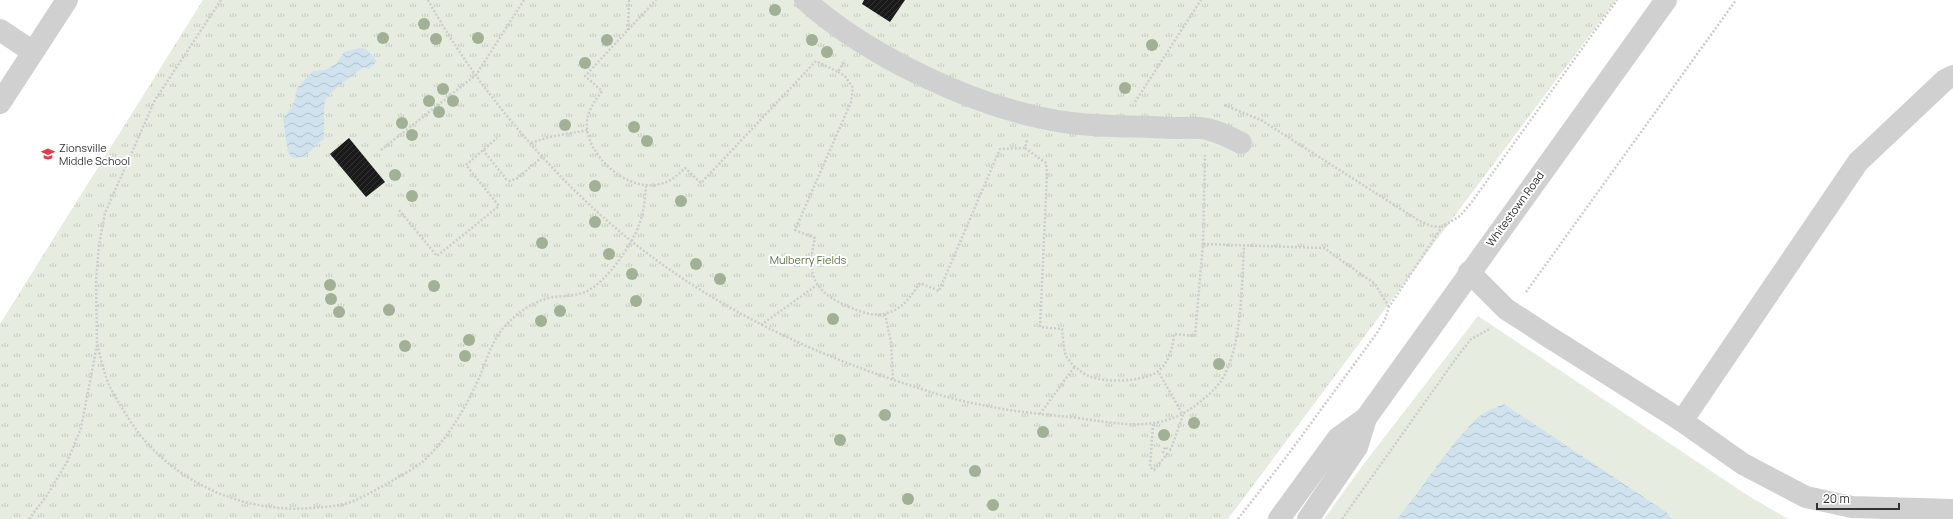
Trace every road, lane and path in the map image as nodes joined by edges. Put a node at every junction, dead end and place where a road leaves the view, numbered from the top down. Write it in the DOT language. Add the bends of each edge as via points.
graph roads {
  1 [pos="67,0"];
  2 [pos="220,0"];
  3 [pos="428,0"];
  4 [pos="524,0"];
  5 [pos="629,0"];
  6 [pos="656,0"];
  7 [pos="805,0"];
  8 [pos="1201,0"];
  9 [pos="1616,0"];
  10 [pos="1666,0"];
  11 [pos="1736,0"];
  12 [pos="0,30"];
  13 [pos="628,30"];
  14 [pos="33,52"];
  15 [pos="846,58"];
  16 [pos="838,72"];
  17 [pos="476,76"];
  18 [pos="1953,76"];
  19 [pos="1135,102"];
  20 [pos="0,103"];
  21 [pos="588,130"];
  22 [pos="1028,135"];
  23 [pos="497,138"];
  24 [pos="1241,142"];
  25 [pos="531,143"];
  26 [pos="1025,148"];
  27 [pos="380,150"];
  28 [pos="483,150"];
  29 [pos="1205,152"];
  30 [pos="543,156"];
  31 [pos="646,186"];
  32 [pos="399,210"];
  33 [pos="631,241"];
  34 [pos="1203,244"];
  35 [pos="1244,245"];
  36 [pos="1469,272"];
  37 [pos="817,285"];
  38 [pos="1390,307"];
  39 [pos="1506,309"];
  40 [pos="885,314"];
  41 [pos="762,325"];
  42 [pos="97,345"];
  43 [pos="1075,366"];
  44 [pos="1158,371"];
  45 [pos="893,380"];
  46 [pos="1040,414"];
  47 [pos="1183,415"];
  48 [pos="1366,418"];
  49 [pos="1682,421"];
  50 [pos="1153,424"];
  51 [pos="1953,510"];
  52 [pos="29,519"];
  53 [pos="1238,519"];
  54 [pos="1279,519"];
  55 [pos="1308,519"];
  56 [pos="1342,519"];
  1 -- 14 [label="street"];
  2 -- 42 [label="path" via="155,100 105,213 96,280"];
  3 -- 17 [label="path"];
  4 -- 17 [label="path"];
  5 -- 13 [label="path"];
  6 -- 13 [label="path"];
  7 -- 24 [label="street" via="858,41 908,68 976,99 1071,123 1205,129"];
  8 -- 19 [label="path"];
  9 -- 38 [label="path" via="1471,203 1460,216 1442,227"];
  10 -- 36 [label="street, Whitestown Road"];
  11 -- 39 [label="path" via="1530,289"];
  12 -- 14 [label="street"];
  13 -- 21 [label="path" via="585,76 602,91 588,114"];
  14 -- 20 [label="street"];
  15 -- 16 [label="path"];
  16 -- 31 [label="path" via="816,61 701,183 685,168 667,182"];
  16 -- 37 [label="path" via="845,76 853,88 850,102 795,230 815,238 810,265"];
  17 -- 25 [label="path"];
  17 -- 27 [label="path"];
  18 -- 49 [label="street" via="1945,80 1858,162"];
  21 -- 25 [label="path"];
  21 -- 31 [label="path" via="593,148 603,161 631,182"];
  22 -- 26 [label="path"];
  23 -- 28 [label="path"];
  25 -- 30 [label="path"];
  26 -- 40 [label="path" via="1000,149 939,291 920,283 904,304"];
  26 -- 43 [label="path" via="1046,163 1047,173 1040,327 1062,328 1063,345"];
  28 -- 30 [label="path" via="510,181 518,178"];
  28 -- 32 [label="path" via="466,165 499,206 437,256"];
  29 -- 34 [label="path"];
  30 -- 33 [label="path" via="598,213"];
  31 -- 33 [label="path" via="644,207"];
  33 -- 41 [label="path" via="687,282"];
  33 -- 42 [label="path" via="598,283 585,292 532,304 502,328 463,410 447,436 421,463 372,492 350,502 323,508 293,510 261,507 227,497 198,484 171,466 146,442 109,386"];
  34 -- 35 [label="path"];
  34 -- 44 [label="path" via="1195,336 1174,334 1168,358"];
  35 -- 38 [label="path" via="1324,248 1375,284"];
  35 -- 47 [label="path" via="1240,310 1229,363 1222,380"];
  36 -- 39 [label="street"];
  36 -- 48 [label="street, Whitestown Road"];
  37 -- 40 [label="path" via="842,304 866,313"];
  37 -- 41 [label="path"];
  38 -- 53 [label="path" via="1377,333"];
  39 -- 49 [label="street"];
  39 -- 56 [label="path" via="1495,326 1471,340 1457,357"];
  40 -- 45 [label="path"];
  41 -- 45 [label="path" via="802,346"];
  42 -- 52 [label="path" via="81,428 76,441 64,468"];
  43 -- 44 [label="path" via="1089,376 1103,379 1139,380"];
  43 -- 46 [label="path"];
  44 -- 47 [label="path"];
  45 -- 46 [label="path" via="975,404"];
  46 -- 50 [label="path" via="1129,424"];
  47 -- 50 [label="path"];
  47 -- 50 [label="path" via="1170,450 1166,447 1163,452 1167,454 1154,470 1150,467"];
  48 -- 54 [label="street, Whitestown Road" via="1338,438"];
  48 -- 55 [label="street, Whitestown Road" via="1357,447"];
  49 -- 51 [label="street" via="1743,464 1806,497 1852,507"];
}
